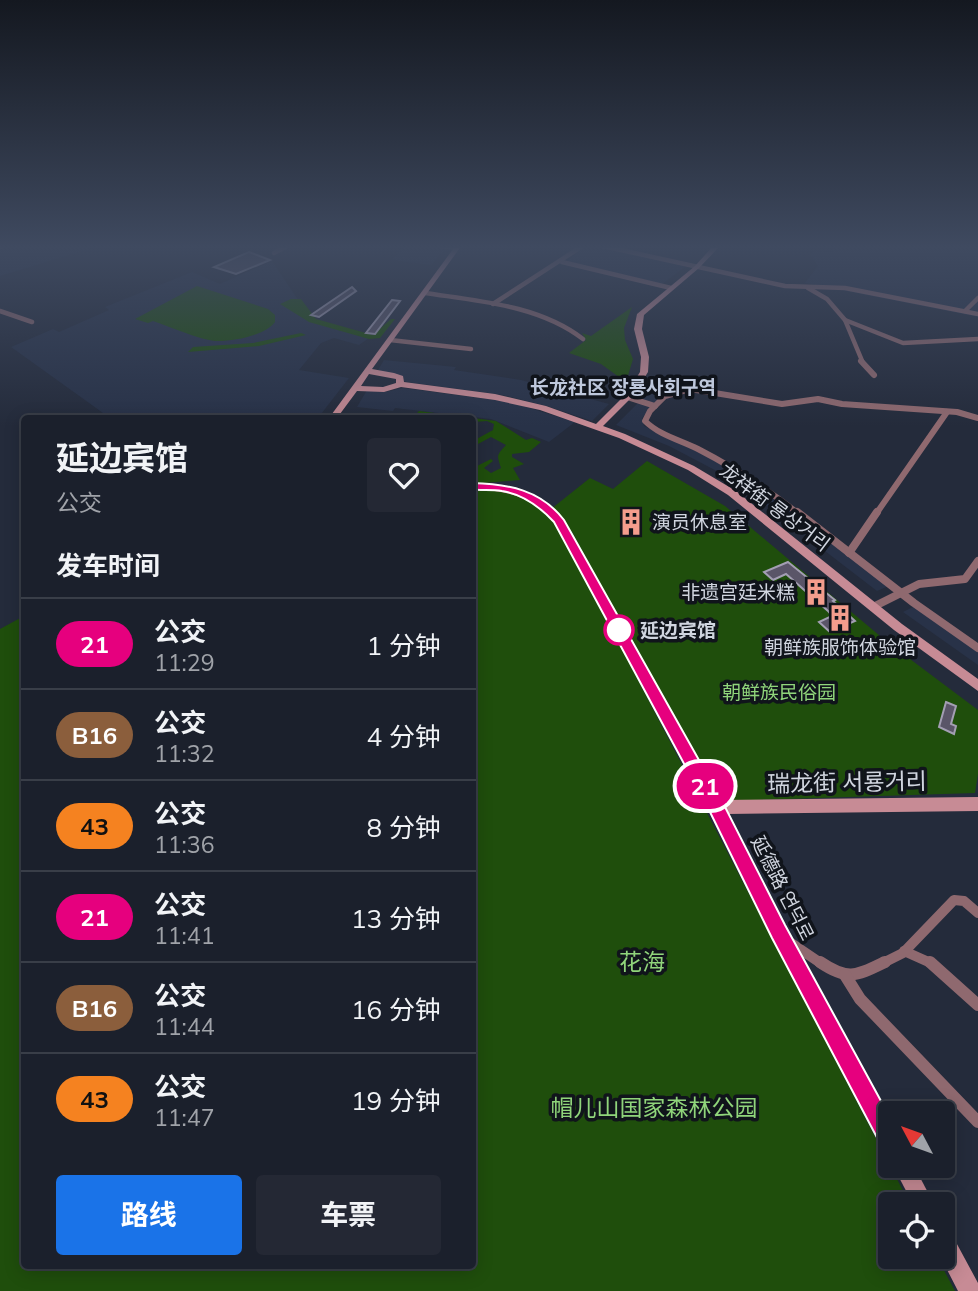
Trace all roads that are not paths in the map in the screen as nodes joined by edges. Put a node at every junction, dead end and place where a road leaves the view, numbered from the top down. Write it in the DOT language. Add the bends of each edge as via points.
graph roads {
  1 [pos="416,305"];
  2 [pos="499,305"];
  3 [pos="649,305"];
  4 [pos="831,305"];
  5 [pos="935,305"];
  6 [pos="971,305"];
  7 [pos="0,311"];
  8 [pos="965,311"];
  9 [pos="978,314"];
  10 [pos="845,320"];
  11 [pos="32,322"];
  12 [pos="583,339"];
  13 [pos="978,339"];
  14 [pos="390,340"];
  15 [pos="471,349"];
  16 [pos="367,371"];
  17 [pos="874,375"];
  18 [pos="400,384"];
  19 [pos="354,388"];
  20 [pos="627,397"];
  21 [pos="655,406"];
  22 [pos="947,412"];
  23 [pos="335,415"];
  24 [pos="978,418"];
  25 [pos="598,427"];
  26 [pos="476,487"];
  27 [pos="849,553"];
  28 [pos="978,561"];
  29 [pos="900,593"];
  30 [pos="873,607"];
  31 [pos="978,648"];
  32 [pos="978,686"];
  33 [pos="978,804"];
  34 [pos="716,807"];
  35 [pos="978,913"];
  36 [pos="779,932"];
  37 [pos="904,951"];
  38 [pos="845,975"];
  39 [pos="978,1005"];
  40 [pos="878,1117"];
  41 [pos="978,1122"];
  42 [pos="955,1263"];
  43 [pos="970,1291"];
  1 -- 14 [label="street"];
  2 -- 12 [label="street" via="557,321"];
  3 -- 20 [label="street" via="636,324 645,371"];
  4 -- 10 [label="street"];
  5 -- 8 [label="street"];
  6 -- 8 [label="street"];
  7 -- 11 [label="street"];
  8 -- 9 [label="street"];
  10 -- 13 [label="street" via="903,343"];
  10 -- 17 [label="street" via="861,361"];
  14 -- 15 [label="street"];
  14 -- 16 [label="street"];
  16 -- 18 [label="street, 龙祥街 룡상거리" via="394,374"];
  16 -- 19 [label="street"];
  18 -- 19 [label="street, 龙祥街 룡상거리" via="384,390"];
  18 -- 25 [label="street, 龙祥街 룡상거리" via="515,401"];
  19 -- 23 [label="street"];
  20 -- 21 [label="street"];
  20 -- 25 [label="street"];
  21 -- 22 [label="street" via="668,393 690,389 782,404 816,399"];
  21 -- 27 [label="street" via="646,416 647,426 733,469"];
  22 -- 24 [label="street"];
  22 -- 27 [label="street"];
  25 -- 30 [label="street, 龙祥街 룡상거리" via="671,458 726,489"];
  26 -- 34 [label="street, 延德路 연덕로" via="510,489 552,511"];
  27 -- 29 [label="street"];
  28 -- 29 [label="street" via="965,579 919,584"];
  29 -- 30 [label="street"];
  29 -- 31 [label="street"];
  30 -- 32 [label="street, 龙祥街 룡상거리"];
  33 -- 34 [label="street, 瑞龙街 서룡거리"];
  34 -- 36 [label="street, 延德路 연덕로"];
  35 -- 37 [label="street" via="964,901 954,900"];
  36 -- 38 [label="street" via="818,963"];
  36 -- 40 [label="street, 延德路 연덕로"];
  37 -- 38 [label="street" via="866,972"];
  37 -- 39 [label="street" via="932,962"];
  38 -- 41 [label="street" via="860,999"];
  42 -- 43 [label="street"];
}
